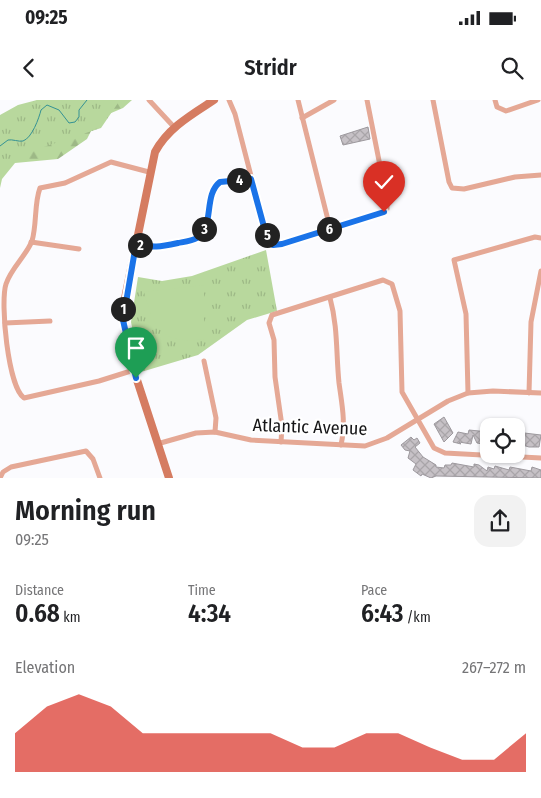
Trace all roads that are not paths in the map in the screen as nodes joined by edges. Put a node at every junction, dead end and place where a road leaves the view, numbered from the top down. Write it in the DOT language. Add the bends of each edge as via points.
graph roads {
  1 [pos="149,100"];
  2 [pos="214,100"];
  3 [pos="229,100"];
  4 [pos="298,100"];
  5 [pos="334,100"];
  6 [pos="367,100"];
  7 [pos="433,100"];
  8 [pos="496,100"];
  9 [pos="538,100"];
  10 [pos="302,118"];
  11 [pos="174,127"];
  12 [pos="149,172"];
  13 [pos="541,175"];
  14 [pos="251,179"];
  15 [pos="330,228"];
  16 [pos="541,238"];
  17 [pos="31,242"];
  18 [pos="136,244"];
  19 [pos="79,248"];
  20 [pos="541,271"];
  21 [pos="330,298"];
  22 [pos="50,320"];
  23 [pos="5,323"];
  24 [pos="204,360"];
  25 [pos="134,370"];
  26 [pos="529,392"];
  27 [pos="468,393"];
  28 [pos="541,393"];
  29 [pos="417,421"];
  30 [pos="215,432"];
  31 [pos="282,442"];
  32 [pos="157,444"];
  33 [pos="341,444"];
  34 [pos="541,458"];
  35 [pos="0,478"];
  36 [pos="100,478"];
  37 [pos="169,478"];
  1 -- 11 [label="street"];
  2 -- 11 [label="street"];
  3 -- 14 [label="street"];
  4 -- 10 [label="street"];
  5 -- 10 [label="street"];
  6 -- 15 [label="street" via="387,209"];
  7 -- 13 [label="street" via="452,188 464,189 515,177"];
  8 -- 9 [label="street" via="497,107 506,110"];
  10 -- 15 [label="street"];
  11 -- 12 [label="street" via="161,140"];
  12 -- 17 [label="street" via="111,162 65,183 40,188"];
  12 -- 18 [label="street"];
  14 -- 15 [label="street" via="267,238 273,245"];
  14 -- 18 [label="street" via="216,184 204,229 198,237 164,247"];
  16 -- 27 [label="street" via="454,260 466,314"];
  17 -- 19 [label="street"];
  17 -- 23 [label="street" via="6,284"];
  18 -- 25 [label="street" via="123,320"];
  20 -- 26 [label="street" via="531,322"];
  21 -- 29 [label="street" via="379,280 392,284 400,311 402,392"];
  21 -- 31 [label="street" via="277,313 270,319"];
  21 -- 33 [label="street" via="336,326 345,423"];
  22 -- 23 [label="street"];
  23 -- 25 [label="street" via="16,389 24,398"];
  24 -- 30 [label="street" via="216,418"];
  25 -- 32 [label="street"];
  26 -- 27 [label="street, Atlantic Avenue"];
  26 -- 28 [label="street, Atlantic Avenue"];
  27 -- 29 [label="street, Atlantic Avenue" via="448,401"];
  29 -- 33 [label="street, Atlantic Avenue" via="374,444"];
  29 -- 34 [label="street" via="440,452"];
  30 -- 31 [label="street, Atlantic Avenue" via="251,440"];
  30 -- 32 [label="street, Atlantic Avenue" via="196,433"];
  31 -- 33 [label="street, Atlantic Avenue"];
  32 -- 37 [label="street"];
  35 -- 36 [label="street" via="11,467 86,451 94,459"];
}
